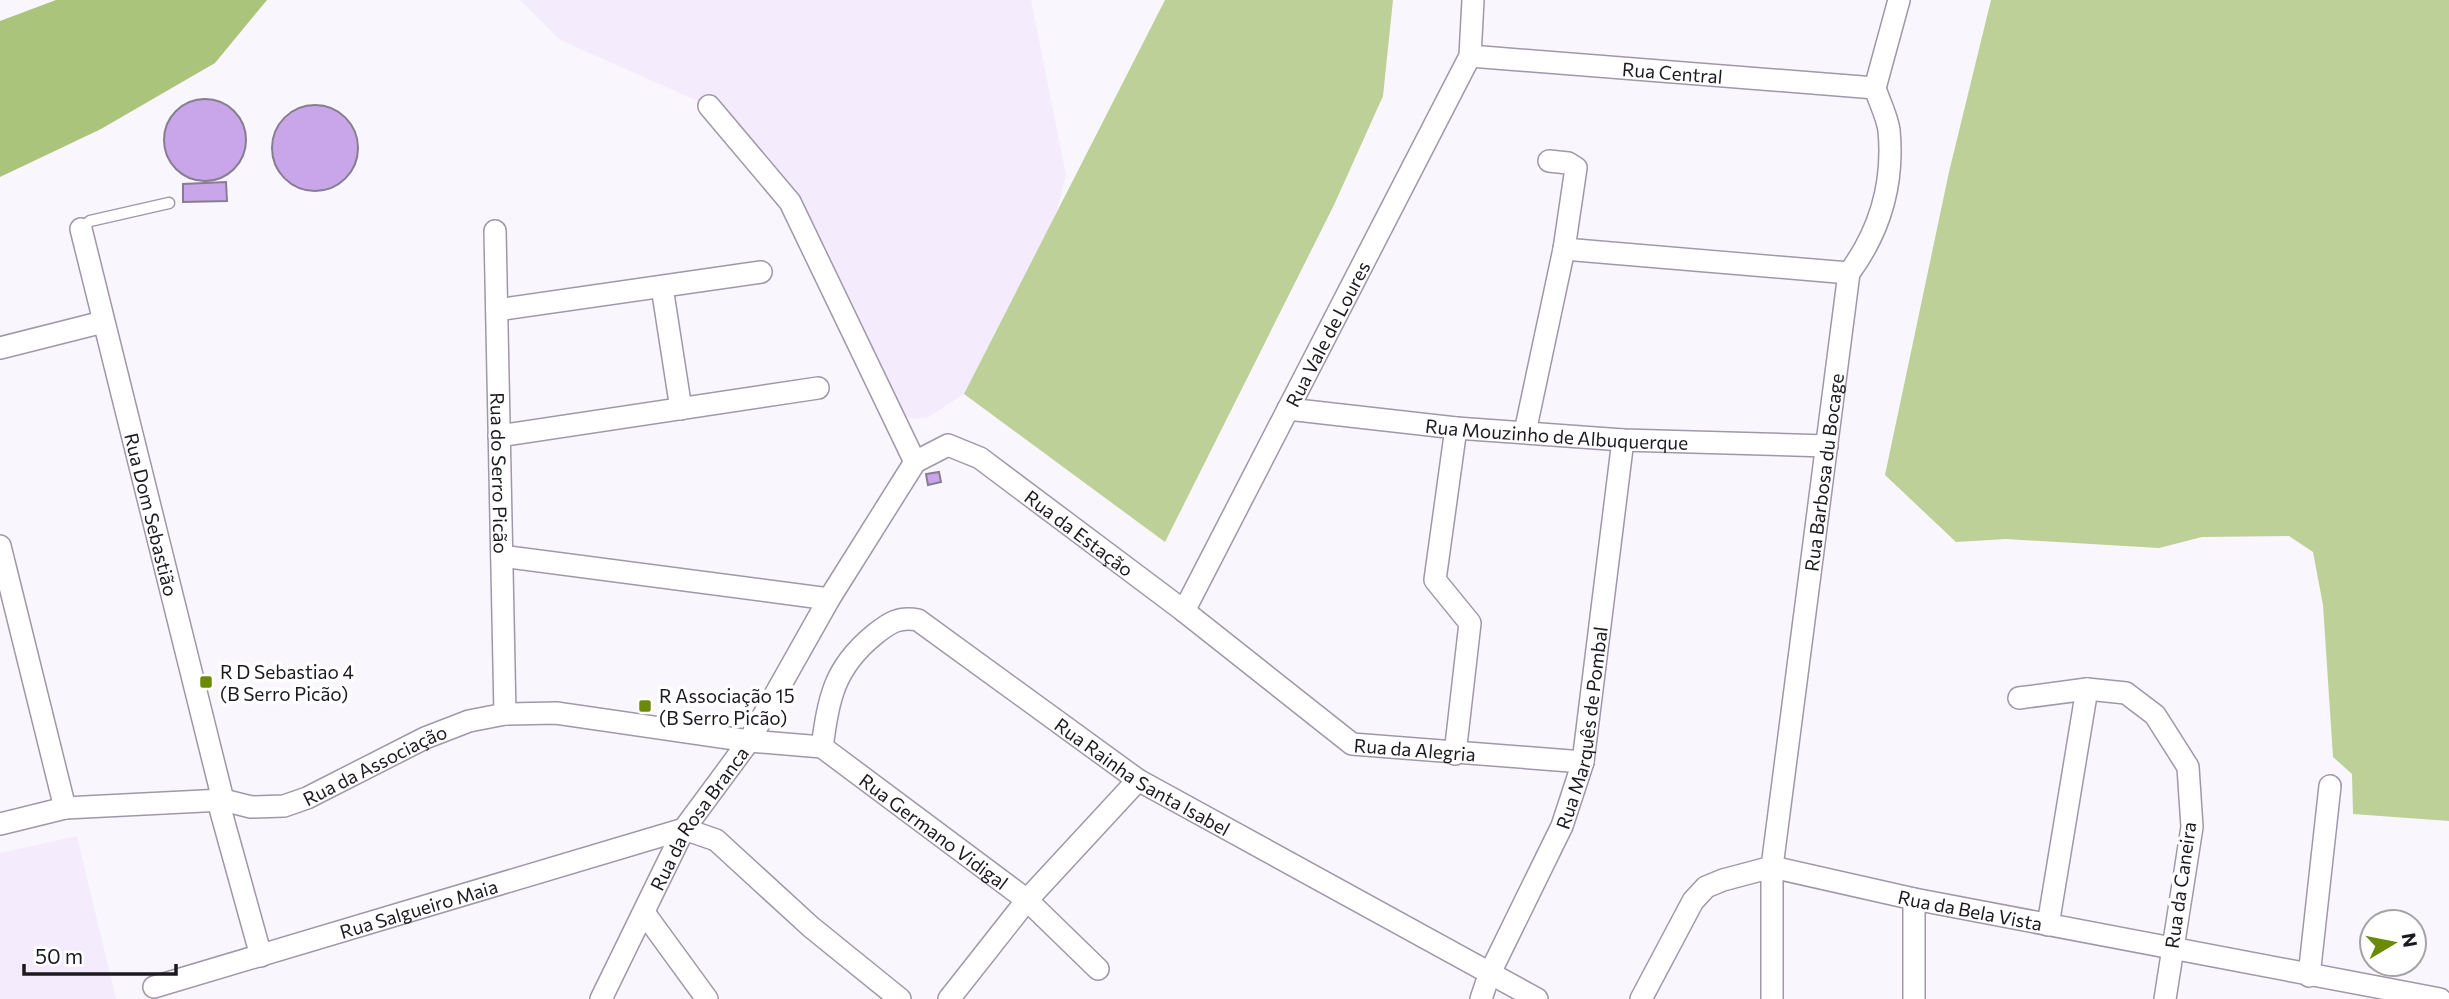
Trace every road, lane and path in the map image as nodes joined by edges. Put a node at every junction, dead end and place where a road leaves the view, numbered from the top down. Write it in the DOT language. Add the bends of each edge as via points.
graph roads {
  1 [pos="1473,0"];
  2 [pos="1899,0"];
  3 [pos="1470,56"];
  4 [pos="1875,88"];
  5 [pos="709,106"];
  6 [pos="1549,161"];
  7 [pos="169,202"];
  8 [pos="81,229"];
  9 [pos="495,231"];
  10 [pos="1564,249"];
  11 [pos="761,272"];
  12 [pos="1849,272"];
  13 [pos="662,287"];
  14 [pos="496,310"];
  15 [pos="103,322"];
  16 [pos="0,348"];
  17 [pos="818,388"];
  18 [pos="1288,408"];
  19 [pos="681,409"];
  20 [pos="1456,428"];
  21 [pos="1525,432"];
  22 [pos="499,436"];
  23 [pos="1623,440"];
  24 [pos="1827,446"];
  25 [pos="915,462"];
  26 [pos="0,546"];
  27 [pos="502,556"];
  28 [pos="829,599"];
  29 [pos="1185,611"];
  30 [pos="1235,651"];
  31 [pos="2087,689"];
  32 [pos="2019,698"];
  33 [pos="505,714"];
  34 [pos="749,741"];
  35 [pos="822,747"];
  36 [pos="1455,754"];
  37 [pos="1583,762"];
  38 [pos="1138,780"];
  39 [pos="2330,786"];
  40 [pos="221,801"];
  41 [pos="65,808"];
  42 [pos="0,824"];
  43 [pos="684,829"];
  44 [pos="1772,867"];
  45 [pos="1914,899"];
  46 [pos="1027,900"];
  47 [pos="645,914"];
  48 [pos="2048,925"];
  49 [pos="2171,949"];
  50 [pos="261,956"];
  51 [pos="1098,969"];
  52 [pos="1489,975"];
  53 [pos="2309,976"];
  54 [pos="154,987"];
  55 [pos="601,999"];
  56 [pos="707,999"];
  57 [pos="900,999"];
  58 [pos="949,999"];
  59 [pos="1481,999"];
  60 [pos="1536,999"];
  61 [pos="1641,999"];
  62 [pos="1772,999"];
  63 [pos="1914,999"];
  64 [pos="2165,999"];
  65 [pos="2440,999"];
  1 -- 3 [label="street"];
  2 -- 4 [label="street"];
  3 -- 4 [label="street, Rua Central"];
  3 -- 18 [label="street, Rua Vale de Loures"];
  4 -- 12 [label="street, Rua Barbosa du Bocage" via="1889,128 1888,193 1869,246"];
  5 -- 25 [label="street" via="789,202"];
  6 -- 10 [label="street" via="1576,168"];
  7 -- 8 [label="lane" via="90,221"];
  8 -- 15 [label="street, Rua Dom Sebastião"];
  9 -- 14 [label="street, Rua do Serro Picão"];
  10 -- 12 [label="street"];
  10 -- 21 [label="street"];
  11 -- 13 [label="street"];
  12 -- 24 [label="street, Rua Barbosa du Bocage"];
  13 -- 14 [label="street"];
  13 -- 19 [label="street"];
  14 -- 22 [label="street, Rua do Serro Picão"];
  15 -- 16 [label="street"];
  15 -- 40 [label="street, Rua Dom Sebastião"];
  17 -- 19 [label="street"];
  18 -- 20 [label="street, Rua Mouzinho de Albuquerque"];
  18 -- 29 [label="street, Rua Vale de Loures"];
  19 -- 22 [label="street"];
  20 -- 21 [label="street, Rua Mouzinho de Albuquerque"];
  20 -- 36 [label="street" via="1435,580 1470,623"];
  21 -- 23 [label="street, Rua Mouzinho de Albuquerque"];
  22 -- 27 [label="street, Rua do Serro Picão"];
  23 -- 24 [label="street, Rua Mouzinho de Albuquerque"];
  23 -- 37 [label="street, Rua Marquês de Pombal"];
  24 -- 44 [label="street, Rua Barbosa du Bocage"];
  25 -- 28 [label="street, Rua da Rosa Branca"];
  25 -- 29 [label="street, Rua da Estação" via="948,445 980,458"];
  26 -- 41 [label="street"];
  27 -- 28 [label="street"];
  27 -- 33 [label="street, Rua do Serro Picão"];
  28 -- 34 [label="street, Rua da Rosa Branca"];
  29 -- 30 [label="street, Rua da Estação"];
  30 -- 36 [label="street, Rua da Alegria" via="1352,744"];
  31 -- 32 [label="street, Rua da Caneira"];
  31 -- 48 [label="street"];
  31 -- 49 [label="street, Rua da Caneira" via="2126,693 2155,715 2188,767 2192,827"];
  33 -- 34 [label="street, Rua da Associação" via="592,717"];
  33 -- 40 [label="street, Rua da Associação" via="469,721 425,738 284,806 251,807"];
  34 -- 35 [label="street"];
  34 -- 43 [label="street, Rua da Rosa Branca"];
  35 -- 38 [label="street, Rua Rainha Santa Isabel" via="828,709 844,664 891,622 904,617 918,620"];
  35 -- 46 [label="street, Rua Germano Vidigal"];
  36 -- 37 [label="street, Rua da Alegria"];
  37 -- 52 [label="street, Rua Marquês de Pombal" via="1562,826"];
  38 -- 46 [label="street"];
  38 -- 52 [label="street, Rua Rainha Santa Isabel"];
  39 -- 53 [label="street"];
  40 -- 41 [label="street, Rua da Associação"];
  40 -- 50 [label="street, Rua Dom Sebastião"];
  41 -- 42 [label="street, Rua da Associação"];
  43 -- 47 [label="street, Rua da Rosa Branca"];
  43 -- 50 [label="street, Rua Salgueiro Maia"];
  43 -- 57 [label="street" via="716,840 811,927"];
  44 -- 45 [label="street, Rua da Bela Vista"];
  44 -- 61 [label="street" via="1706,887 1693,901"];
  44 -- 62 [label="street, Rua Barbosa du Bocage"];
  45 -- 48 [label="street, Rua da Bela Vista"];
  45 -- 63 [label="street"];
  46 -- 51 [label="street, Rua Germano Vidigal"];
  46 -- 58 [label="street"];
  47 -- 55 [label="street, Rua da Rosa Branca"];
  47 -- 56 [label="street"];
  48 -- 49 [label="street, Rua da Bela Vista"];
  49 -- 53 [label="street, Rua da Bela Vista"];
  49 -- 64 [label="street, Rua da Caneira"];
  50 -- 54 [label="street, Rua Salgueiro Maia"];
  52 -- 59 [label="street, Rua Marquês de Pombal"];
  52 -- 60 [label="street, Rua Rainha Santa Isabel"];
  53 -- 65 [label="street, Rua da Bela Vista"];
}
